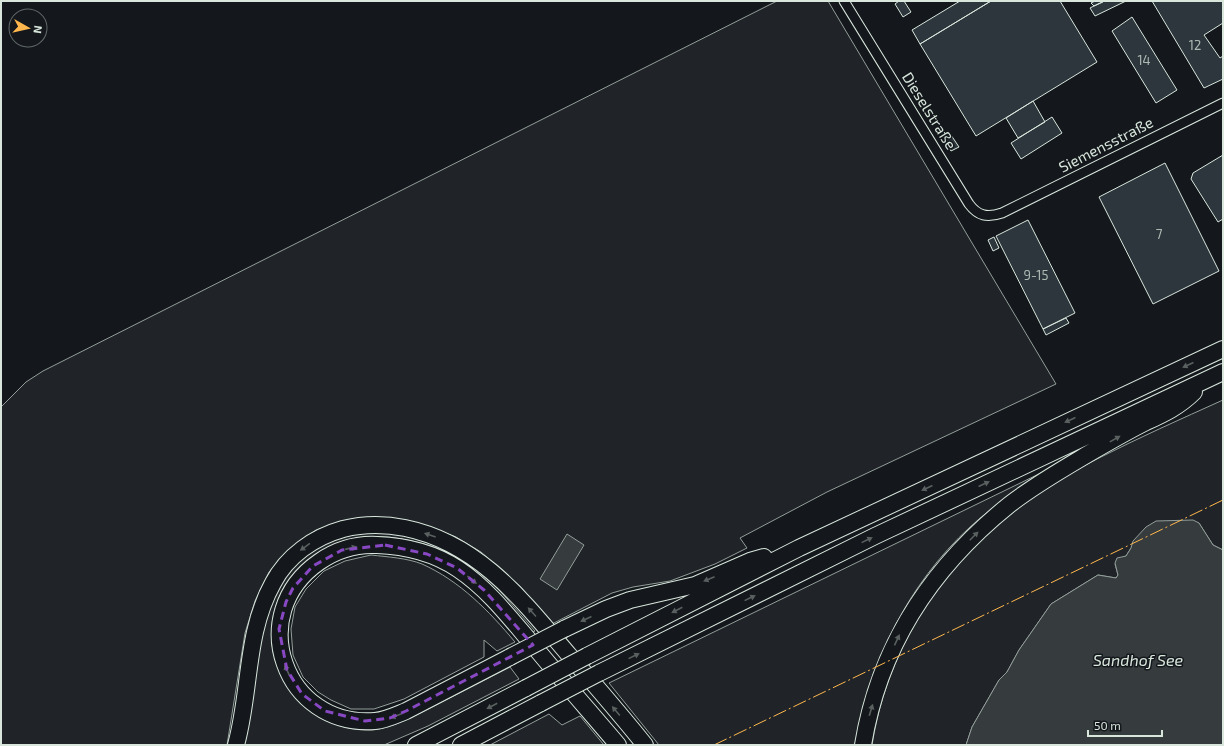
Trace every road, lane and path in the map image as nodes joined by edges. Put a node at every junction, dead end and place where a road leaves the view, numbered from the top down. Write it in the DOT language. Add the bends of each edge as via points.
graph roads {
  1 [pos="844,1"];
  2 [pos="1223,102"];
  3 [pos="1002,213"];
  4 [pos="1223,349"];
  5 [pos="1223,372"];
  6 [pos="1205,381"];
  7 [pos="799,548"];
  8 [pos="236,745"];
  9 [pos="416,745"];
  10 [pos="461,745"];
  11 [pos="618,745"];
  12 [pos="645,745"];
  13 [pos="863,745"];
  1 -- 3 [label="street, Dieselstraße" via="974,210 986,216"];
  2 -- 3 [label="street, Siemensstraße"];
  4 -- 7 [label="highway, one-way"];
  5 -- 6 [label="highway"];
  10 -- 6 [label="highway, one-way, bridge" via="599,673 875,536"];
  13 -- 6 [label="highway, one-way" via="866,724 881,676 898,637 920,599 947,564 978,532 1015,501 1049,477 1171,410"];
  7 -- 9 [label="highway, one-way, bridge"];
  7 -- 11 [label="highway, one-way, bridge" via="750,561 695,585 630,600 612,607 564,629 510,657 406,711 390,718 364,721 338,717 314,705 294,683 282,656 280,642 281,615 286,602 302,576 327,556 342,550 358,546 385,545 442,560 461,571 484,590 497,604"];
  12 -- 8 [label="highway, one-way" via="542,623 488,568 459,547 444,540 414,530 383,525 351,527 320,538 293,556 273,582 254,631"];
}
